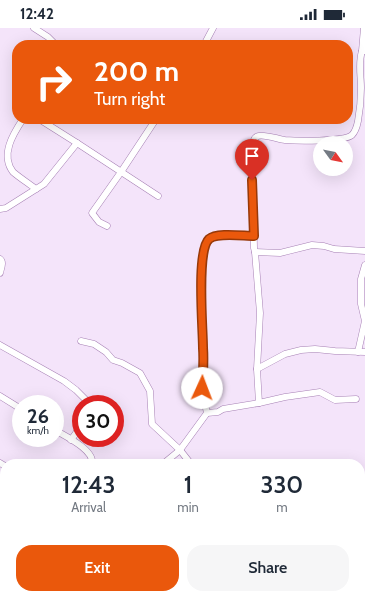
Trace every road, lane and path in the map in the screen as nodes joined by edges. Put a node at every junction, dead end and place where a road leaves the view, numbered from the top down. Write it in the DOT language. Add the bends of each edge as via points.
graph roads {
  1 [pos="34,28"];
  2 [pos="213,28"];
  3 [pos="364,28"];
  4 [pos="51,40"];
  5 [pos="207,40"];
  6 [pos="364,51"];
  7 [pos="20,124"];
  8 [pos="47,124"];
  9 [pos="153,124"];
  10 [pos="77,143"];
  11 [pos="121,172"];
  12 [pos="36,189"];
  13 [pos="158,196"];
  14 [pos="0,209"];
  15 [pos="106,226"];
  16 [pos="254,236"];
  17 [pos="365,251"];
  18 [pos="255,252"];
  19 [pos="0,259"];
  20 [pos="365,265"];
  21 [pos="0,272"];
  22 [pos="81,341"];
  23 [pos="0,345"];
  24 [pos="362,352"];
  25 [pos="257,369"];
  26 [pos="81,395"];
  27 [pos="0,396"];
  28 [pos="356,399"];
  29 [pos="12,403"];
  30 [pos="259,403"];
  31 [pos="207,413"];
  32 [pos="64,435"];
  33 [pos="72,440"];
  34 [pos="82,447"];
  35 [pos="180,450"];
  36 [pos="92,459"];
  37 [pos="169,459"];
  38 [pos="188,459"];
  1 -- 4 [label="street"];
  2 -- 5 [label="street"];
  3 -- 6 [label="street"];
  6 -- 16 [label="street" via="360,59 360,110 352,135 311,141 261,136 253,140"];
  7 -- 12 [label="street" via="5,151 6,162 12,171"];
  8 -- 10 [label="street"];
  9 -- 11 [label="street"];
  10 -- 11 [label="street"];
  10 -- 12 [label="street" via="44,184"];
  11 -- 13 [label="street"];
  11 -- 15 [label="street" via="92,213"];
  12 -- 14 [label="street" via="6,208"];
  16 -- 18 [label="street"];
  16 -- 31 [label="street" via="217,235 206,243 201,284 204,348 202,388"];
  17 -- 18 [label="street" via="312,245 280,253"];
  18 -- 25 [label="street" via="260,313"];
  19 -- 21 [label="street"];
  20 -- 24 [label="street" via="361,279 361,304 365,321"];
  22 -- 35 [label="street" via="94,344 113,360 140,373 150,391 152,424"];
  23 -- 26 [label="street" via="64,381"];
  24 -- 25 [label="street" via="301,350 285,354"];
  25 -- 30 [label="street"];
  27 -- 29 [label="street"];
  28 -- 30 [label="street" via="335,400 320,392"];
  30 -- 31 [label="street"];
  31 -- 35 [label="street"];
  32 -- 33 [label="street"];
  34 -- 36 [label="street"];
  35 -- 37 [label="street"];
  35 -- 38 [label="street"];
}
